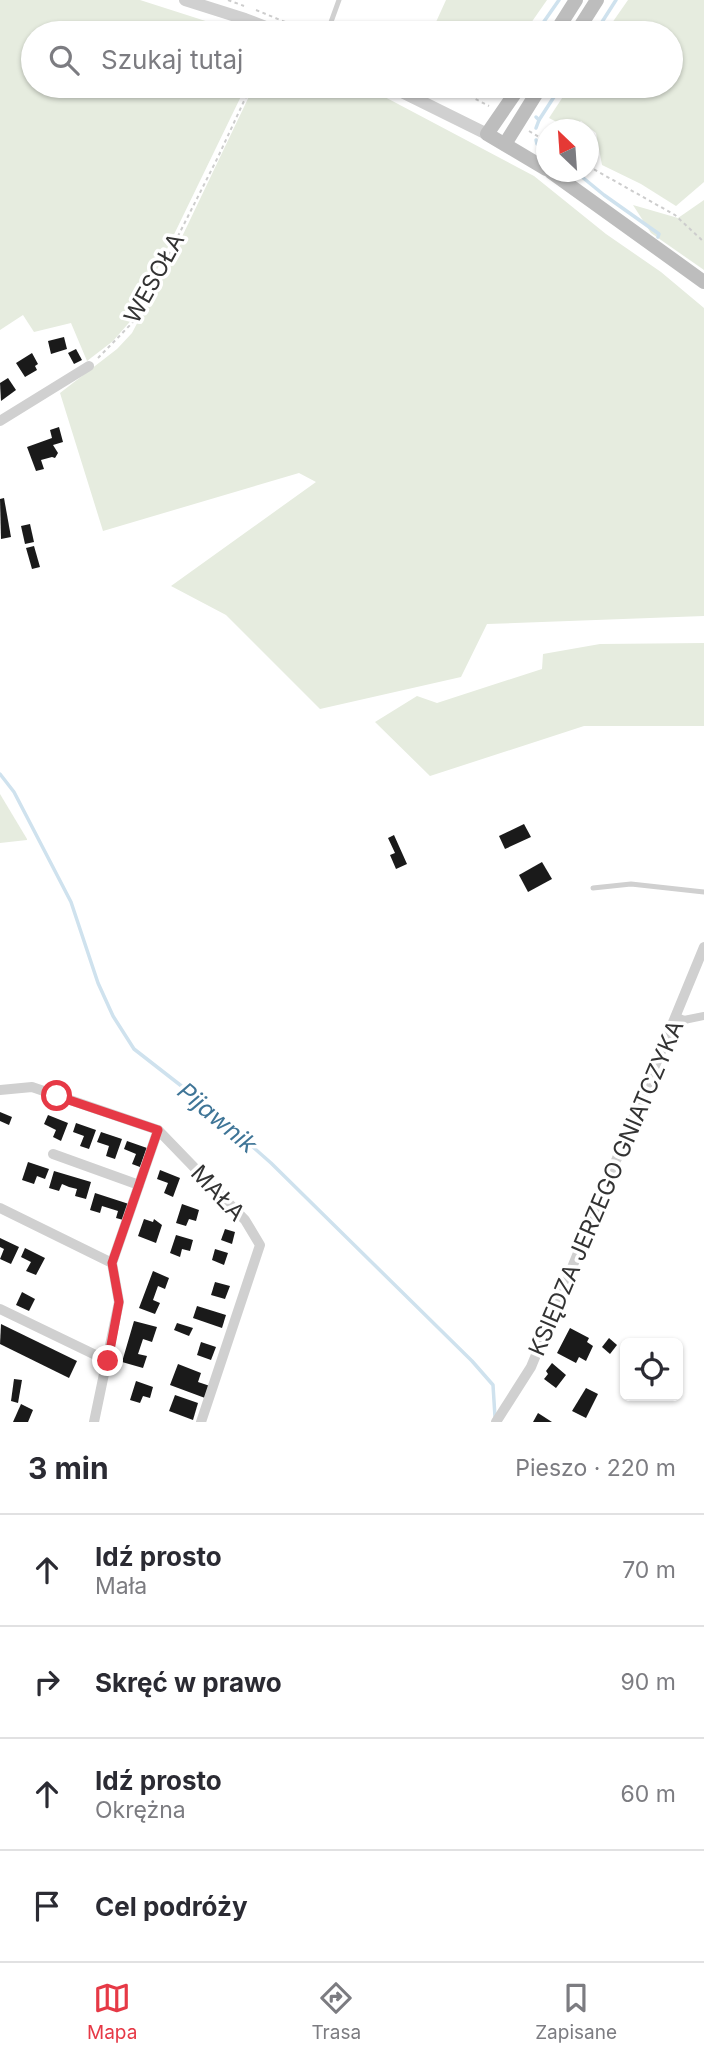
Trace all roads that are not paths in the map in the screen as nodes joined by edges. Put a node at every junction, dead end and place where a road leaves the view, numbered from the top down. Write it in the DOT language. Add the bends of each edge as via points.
graph roads {
  1 [pos="185,0"];
  2 [pos="339,0"];
  3 [pos="576,0"];
  4 [pos="597,0"];
  5 [pos="250,21"];
  6 [pos="331,21"];
  7 [pos="563,21"];
  8 [pos="584,21"];
  9 [pos="414,98"];
  10 [pos="512,98"];
  11 [pos="534,98"];
  12 [pos="487,134"];
  13 [pos="505,144"];
  14 [pos="536,162"];
  15 [pos="566,182"];
  16 [pos="704,282"];
  17 [pos="89,366"];
  18 [pos="0,421"];
  19 [pos="593,888"];
  20 [pos="704,892"];
  21 [pos="704,947"];
  22 [pos="704,1016"];
  23 [pos="677,1017"];
  24 [pos="0,1090"];
  25 [pos="158,1130"];
  26 [pos="53,1154"];
  27 [pos="139,1185"];
  28 [pos="0,1208"];
  29 [pos="112,1263"];
  30 [pos="0,1309"];
  31 [pos="108,1361"];
  32 [pos="94,1422"];
  33 [pos="201,1422"];
  34 [pos="496,1422"];
  1 -- 5 [label="street"];
  2 -- 6 [label="lane"];
  3 -- 7 [label="main road"];
  4 -- 8 [label="main road"];
  9 -- 12 [label="street"];
  10 -- 12 [label="main road"];
  11 -- 13 [label="main road"];
  12 -- 13 [label="main road"];
  13 -- 14 [label="main road"];
  15 -- 16 [label="main road"];
  17 -- 18 [label="street"];
  19 -- 20 [label="lane" via="631,884"];
  21 -- 23 [label="street, KSIĘDZA JERZEGO GNIATCZYKA"];
  22 -- 23 [label="street"];
  23 -- 34 [label="street, KSIĘDZA JERZEGO GNIATCZYKA" via="531,1367"];
  24 -- 25 [label="street, MAŁA" via="32,1087"];
  25 -- 27 [label="street"];
  25 -- 33 [label="street, MAŁA" via="245,1220 260,1245"];
  26 -- 27 [label="street"];
  27 -- 29 [label="street"];
  28 -- 29 [label="street"];
  29 -- 31 [label="street" via="119,1302"];
  30 -- 31 [label="street"];
  31 -- 32 [label="street"];
}
